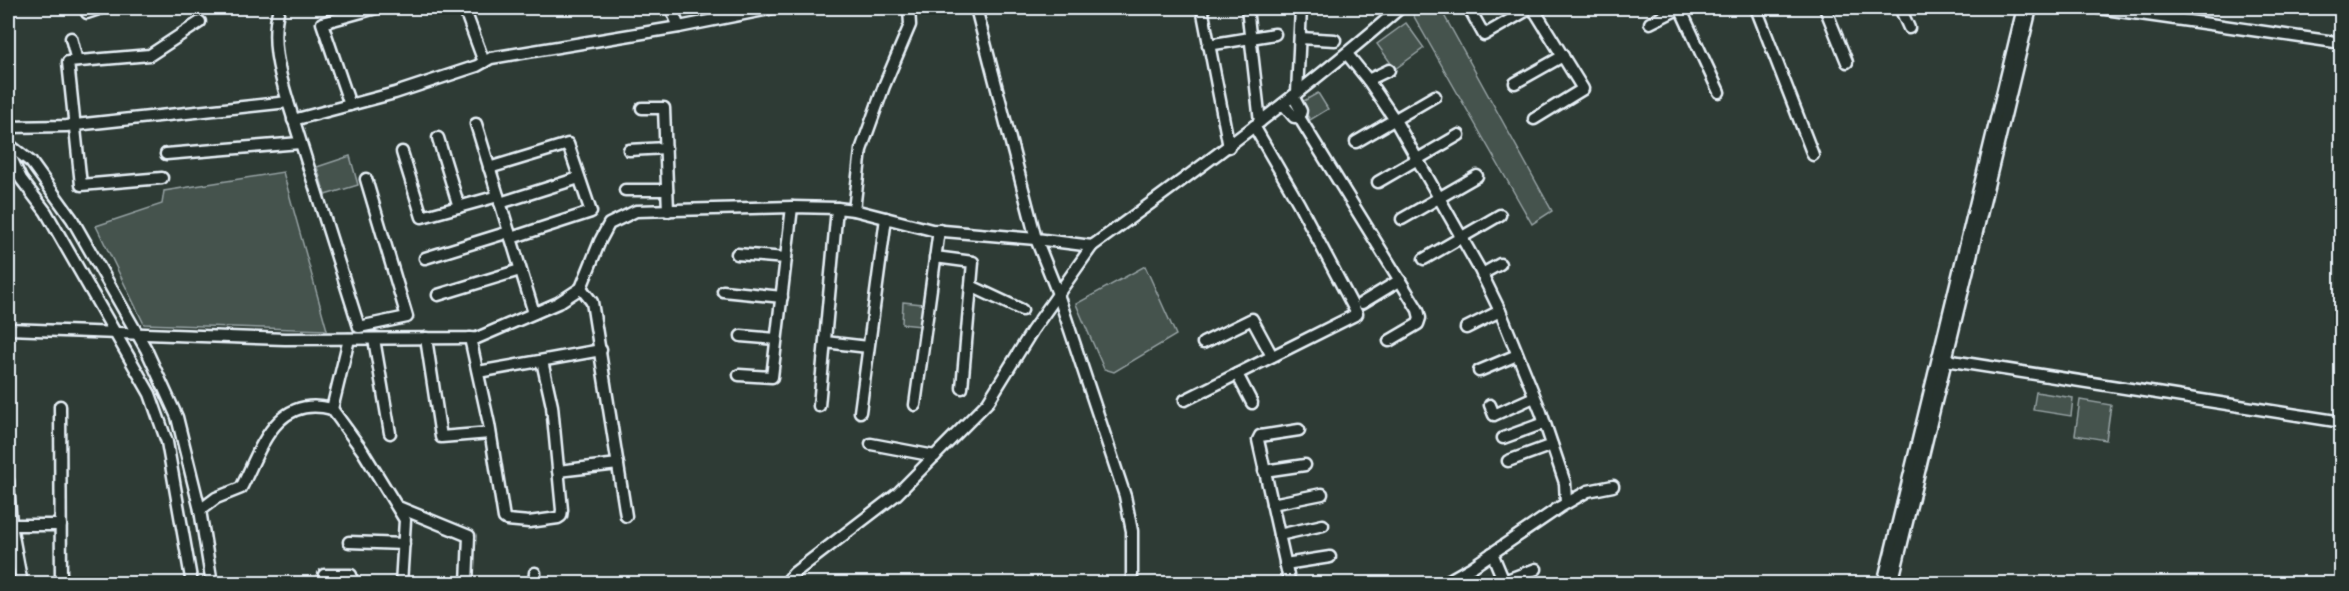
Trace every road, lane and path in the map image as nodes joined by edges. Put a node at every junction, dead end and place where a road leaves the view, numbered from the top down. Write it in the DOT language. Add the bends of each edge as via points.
graph roads {
  1 [pos="85,8"];
  2 [pos="102,8"];
  3 [pos="279,8"];
  4 [pos="376,8"];
  5 [pos="464,8"];
  6 [pos="670,8"];
  7 [pos="774,8"];
  8 [pos="909,8"];
  9 [pos="976,8"];
  10 [pos="1202,8"];
  11 [pos="1247,8"];
  12 [pos="1301,8"];
  13 [pos="1400,8"];
  14 [pos="1469,8"];
  15 [pos="1532,8"];
  16 [pos="1680,8"];
  17 [pos="1756,8"];
  18 [pos="1825,8"];
  19 [pos="1900,8"];
  20 [pos="2023,8"];
  21 [pos="2031,8"];
  22 [pos="2098,8"];
  23 [pos="200,22"];
  24 [pos="1650,23"];
  25 [pos="679,27"];
  26 [pos="1909,28"];
  27 [pos="1275,33"];
  28 [pos="71,38"];
  29 [pos="1252,38"];
  30 [pos="1300,39"];
  31 [pos="1335,40"];
  32 [pos="2342,43"];
  33 [pos="1208,45"];
  34 [pos="1347,54"];
  35 [pos="1563,56"];
  36 [pos="77,61"];
  37 [pos="484,62"];
  38 [pos="1847,62"];
  39 [pos="1389,70"];
  40 [pos="1368,80"];
  41 [pos="1515,83"];
  42 [pos="1719,92"];
  43 [pos="1295,95"];
  44 [pos="1435,96"];
  45 [pos="288,102"];
  46 [pos="1283,104"];
  47 [pos="350,105"];
  48 [pos="642,108"];
  49 [pos="1299,117"];
  50 [pos="1534,119"];
  51 [pos="293,120"];
  52 [pos="1395,120"];
  53 [pos="476,124"];
  54 [pos="1257,124"];
  55 [pos="75,125"];
  56 [pos="8,127"];
  57 [pos="1459,135"];
  58 [pos="438,138"];
  59 [pos="1356,142"];
  60 [pos="300,143"];
  61 [pos="8,144"];
  62 [pos="1229,147"];
  63 [pos="666,148"];
  64 [pos="629,150"];
  65 [pos="8,151"];
  66 [pos="402,152"];
  67 [pos="166,154"];
  68 [pos="1813,155"];
  69 [pos="1417,159"];
  70 [pos="489,168"];
  71 [pos="1477,176"];
  72 [pos="162,178"];
  73 [pos="579,178"];
  74 [pos="366,179"];
  75 [pos="1378,182"];
  76 [pos="625,190"];
  77 [pos="667,190"];
  78 [pos="1439,198"];
  79 [pos="499,200"];
  80 [pos="459,207"];
  81 [pos="792,207"];
  82 [pos="837,208"];
  83 [pos="854,210"];
  84 [pos="668,211"];
  85 [pos="1500,215"];
  86 [pos="886,218"];
  87 [pos="1402,219"];
  88 [pos="939,230"];
  89 [pos="510,235"];
  90 [pos="1462,237"];
  91 [pos="1036,239"];
  92 [pos="1092,246"];
  93 [pos="737,254"];
  94 [pos="935,257"];
  95 [pos="425,258"];
  96 [pos="786,258"];
  97 [pos="1424,259"];
  98 [pos="1500,264"];
  99 [pos="520,270"];
  100 [pos="1482,274"];
  101 [pos="1400,280"];
  102 [pos="971,286"];
  103 [pos="580,288"];
  104 [pos="723,291"];
  105 [pos="1058,294"];
  106 [pos="438,295"];
  107 [pos="782,297"];
  108 [pos="1362,303"];
  109 [pos="1022,310"];
  110 [pos="1500,311"];
  111 [pos="534,313"];
  112 [pos="1466,328"];
  113 [pos="8,329"];
  114 [pos="115,332"];
  115 [pos="138,333"];
  116 [pos="741,336"];
  117 [pos="426,338"];
  118 [pos="470,338"];
  119 [pos="349,339"];
  120 [pos="374,339"];
  121 [pos="776,339"];
  122 [pos="1389,340"];
  123 [pos="825,342"];
  124 [pos="1203,343"];
  125 [pos="868,347"];
  126 [pos="601,350"];
  127 [pos="1517,355"];
  128 [pos="1272,356"];
  129 [pos="1940,360"];
  130 [pos="542,361"];
  131 [pos="1479,371"];
  132 [pos="478,372"];
  133 [pos="1237,374"];
  134 [pos="739,375"];
  135 [pos="962,388"];
  136 [pos="1534,397"];
  137 [pos="1185,400"];
  138 [pos="1252,403"];
  139 [pos="915,405"];
  140 [pos="1490,405"];
  141 [pos="60,406"];
  142 [pos="819,406"];
  143 [pos="332,409"];
  144 [pos="860,412"];
  145 [pos="2342,422"];
  146 [pos="1544,423"];
  147 [pos="1299,430"];
  148 [pos="390,433"];
  149 [pos="490,433"];
  150 [pos="1503,438"];
  151 [pos="871,444"];
  152 [pos="1552,445"];
  153 [pos="935,456"];
  154 [pos="1508,461"];
  155 [pos="618,464"];
  156 [pos="1305,465"];
  157 [pos="558,471"];
  158 [pos="1264,471"];
  159 [pos="8,480"];
  160 [pos="1613,486"];
  161 [pos="1322,494"];
  162 [pos="1566,503"];
  163 [pos="1272,504"];
  164 [pos="398,507"];
  165 [pos="200,510"];
  166 [pos="626,516"];
  167 [pos="11,525"];
  168 [pos="61,525"];
  169 [pos="1323,525"];
  170 [pos="1279,535"];
  171 [pos="349,542"];
  172 [pos="404,543"];
  173 [pos="1492,553"];
  174 [pos="1330,557"];
  175 [pos="187,562"];
  176 [pos="1285,564"];
  177 [pos="1536,569"];
  178 [pos="324,575"];
  179 [pos="1504,582"];
  180 [pos="22,584"];
  181 [pos="61,584"];
  182 [pos="182,584"];
  183 [pos="192,584"];
  184 [pos="212,584"];
  185 [pos="351,584"];
  186 [pos="401,584"];
  187 [pos="467,584"];
  188 [pos="785,584"];
  189 [pos="1132,584"];
  190 [pos="1290,584"];
  191 [pos="1442,584"];
  192 [pos="1883,584"];
  193 [pos="1892,584"];
  1 -- 2 [label="street" via="87,13"];
  3 -- 45 [label="street" via="278,71"];
  4 -- 47 [label="street" via="322,23"];
  5 -- 37 [label="street"];
  6 -- 25 [label="street"];
  7 -- 25 [label="street"];
  8 -- 83 [label="street" via="910,25 861,150"];
  9 -- 91 [label="street"];
  10 -- 33 [label="street"];
  11 -- 29 [label="street"];
  12 -- 30 [label="street"];
  13 -- 34 [label="street"];
  14 -- 15 [label="street" via="1484,35"];
  15 -- 35 [label="street"];
  16 -- 24 [label="street"];
  16 -- 42 [label="street"];
  17 -- 68 [label="street"];
  18 -- 38 [label="street"];
  19 -- 26 [label="street"];
  20 -- 129 [label="street"];
  21 -- 129 [label="street"];
  22 -- 32 [label="street"];
  23 -- 36 [label="street" via="150,55"];
  25 -- 37 [label="street"];
  27 -- 29 [label="street"];
  28 -- 36 [label="street"];
  29 -- 33 [label="street"];
  29 -- 54 [label="street"];
  30 -- 31 [label="street"];
  30 -- 43 [label="street"];
  33 -- 62 [label="street"];
  34 -- 40 [label="street"];
  34 -- 43 [label="street"];
  35 -- 41 [label="street"];
  35 -- 50 [label="street" via="1583,89"];
  36 -- 55 [label="street" via="68,62"];
  37 -- 47 [label="street"];
  39 -- 40 [label="street"];
  40 -- 52 [label="street"];
  43 -- 46 [label="street"];
  43 -- 49 [label="street" via="1301,111"];
  44 -- 52 [label="street"];
  45 -- 51 [label="street"];
  45 -- 55 [label="street"];
  46 -- 49 [label="street" via="1294,117"];
  46 -- 54 [label="street"];
  47 -- 51 [label="street"];
  48 -- 63 [label="street" via="664,108"];
  49 -- 101 [label="street"];
  51 -- 60 [label="street"];
  52 -- 59 [label="street"];
  52 -- 69 [label="street"];
  53 -- 70 [label="street"];
  54 -- 62 [label="street"];
  54 -- 128 [label="street" via="1357,314"];
  55 -- 56 [label="street"];
  55 -- 72 [label="street" via="81,185"];
  57 -- 69 [label="street"];
  58 -- 80 [label="street"];
  60 -- 67 [label="street"];
  60 -- 74 [label="street" via="359,327 407,317"];
  61 -- 115 [label="street" via="31,162 72,219"];
  62 -- 92 [label="street"];
  63 -- 64 [label="street"];
  63 -- 77 [label="street"];
  65 -- 114 [label="street" via="21,179 46,212"];
  66 -- 80 [label="street" via="422,217"];
  69 -- 75 [label="street"];
  69 -- 78 [label="street"];
  70 -- 73 [label="street" via="568,144"];
  70 -- 79 [label="street"];
  71 -- 78 [label="street"];
  73 -- 79 [label="street"];
  73 -- 89 [label="street" via="591,212"];
  76 -- 77 [label="street"];
  77 -- 84 [label="street"];
  78 -- 87 [label="street"];
  78 -- 90 [label="street"];
  79 -- 80 [label="street"];
  79 -- 89 [label="street"];
  81 -- 82 [label="street"];
  81 -- 84 [label="street"];
  81 -- 96 [label="street"];
  82 -- 83 [label="street"];
  82 -- 123 [label="street"];
  83 -- 86 [label="street"];
  84 -- 103 [label="street" via="636,212 609,224"];
  85 -- 90 [label="street"];
  86 -- 88 [label="street"];
  86 -- 125 [label="street"];
  88 -- 91 [label="street"];
  88 -- 94 [label="street"];
  89 -- 95 [label="street"];
  89 -- 99 [label="street"];
  90 -- 97 [label="street"];
  90 -- 100 [label="street"];
  91 -- 92 [label="street"];
  91 -- 105 [label="street"];
  92 -- 105 [label="street"];
  93 -- 96 [label="street"];
  94 -- 102 [label="street" via="974,262"];
  94 -- 139 [label="street"];
  96 -- 107 [label="street"];
  98 -- 100 [label="street"];
  99 -- 106 [label="street"];
  99 -- 111 [label="street"];
  100 -- 110 [label="street"];
  101 -- 108 [label="street"];
  101 -- 122 [label="street" via="1420,318 1418,324"];
  102 -- 109 [label="street"];
  102 -- 135 [label="street"];
  103 -- 111 [label="street"];
  103 -- 126 [label="street" via="592,302"];
  104 -- 107 [label="street"];
  105 -- 153 [label="street" via="988,402"];
  105 -- 189 [label="street" via="1129,510"];
  107 -- 121 [label="street"];
  110 -- 112 [label="street"];
  110 -- 127 [label="street"];
  111 -- 118 [label="street"];
  113 -- 114 [label="street"];
  114 -- 115 [label="street"];
  114 -- 175 [label="street" via="150,394 167,442"];
  115 -- 119 [label="street"];
  115 -- 165 [label="street" via="177,417"];
  116 -- 121 [label="street"];
  117 -- 118 [label="street"];
  117 -- 120 [label="street"];
  117 -- 149 [label="street" via="441,438"];
  118 -- 132 [label="street"];
  119 -- 120 [label="street"];
  119 -- 143 [label="street"];
  120 -- 148 [label="street"];
  121 -- 134 [label="street" via="772,377"];
  123 -- 125 [label="street"];
  123 -- 142 [label="street"];
  124 -- 128 [label="street" via="1252,319"];
  125 -- 144 [label="street"];
  126 -- 130 [label="street"];
  126 -- 155 [label="street"];
  127 -- 131 [label="street"];
  127 -- 136 [label="street"];
  128 -- 133 [label="street"];
  129 -- 145 [label="street"];
  129 -- 192 [label="street"];
  129 -- 193 [label="street"];
  130 -- 132 [label="street"];
  130 -- 157 [label="street" via="552,406"];
  132 -- 149 [label="street"];
  133 -- 137 [label="street"];
  133 -- 138 [label="street"];
  136 -- 140 [label="street" via="1494,415"];
  136 -- 146 [label="street"];
  141 -- 168 [label="street"];
  143 -- 164 [label="street"];
  143 -- 165 [label="street" via="321,406 297,410 277,421 262,441 241,488 216,498"];
  146 -- 150 [label="street"];
  146 -- 152 [label="street"];
  147 -- 158 [label="street" via="1260,436"];
  149 -- 157 [label="street" via="507,520 529,522 561,516"];
  151 -- 153 [label="street"];
  152 -- 154 [label="street"];
  152 -- 162 [label="street" via="1565,483"];
  153 -- 188 [label="street" via="897,494"];
  155 -- 157 [label="street"];
  155 -- 166 [label="street"];
  156 -- 158 [label="street"];
  158 -- 163 [label="street"];
  159 -- 167 [label="street"];
  160 -- 162 [label="street" via="1588,491"];
  161 -- 163 [label="street"];
  162 -- 173 [label="street"];
  163 -- 170 [label="street"];
  164 -- 172 [label="street" via="405,520"];
  164 -- 187 [label="street" via="469,536"];
  165 -- 184 [label="street"];
  167 -- 168 [label="street"];
  167 -- 180 [label="street"];
  168 -- 181 [label="street"];
  169 -- 170 [label="street"];
  170 -- 176 [label="street"];
  171 -- 172 [label="street"];
  172 -- 186 [label="street"];
  173 -- 179 [label="street"];
  173 -- 191 [label="street"];
  174 -- 176 [label="street"];
  175 -- 182 [label="street"];
  175 -- 183 [label="street"];
  176 -- 190 [label="street"];
  177 -- 179 [label="street"];
  178 -- 185 [label="street" via="351,575"];
}
